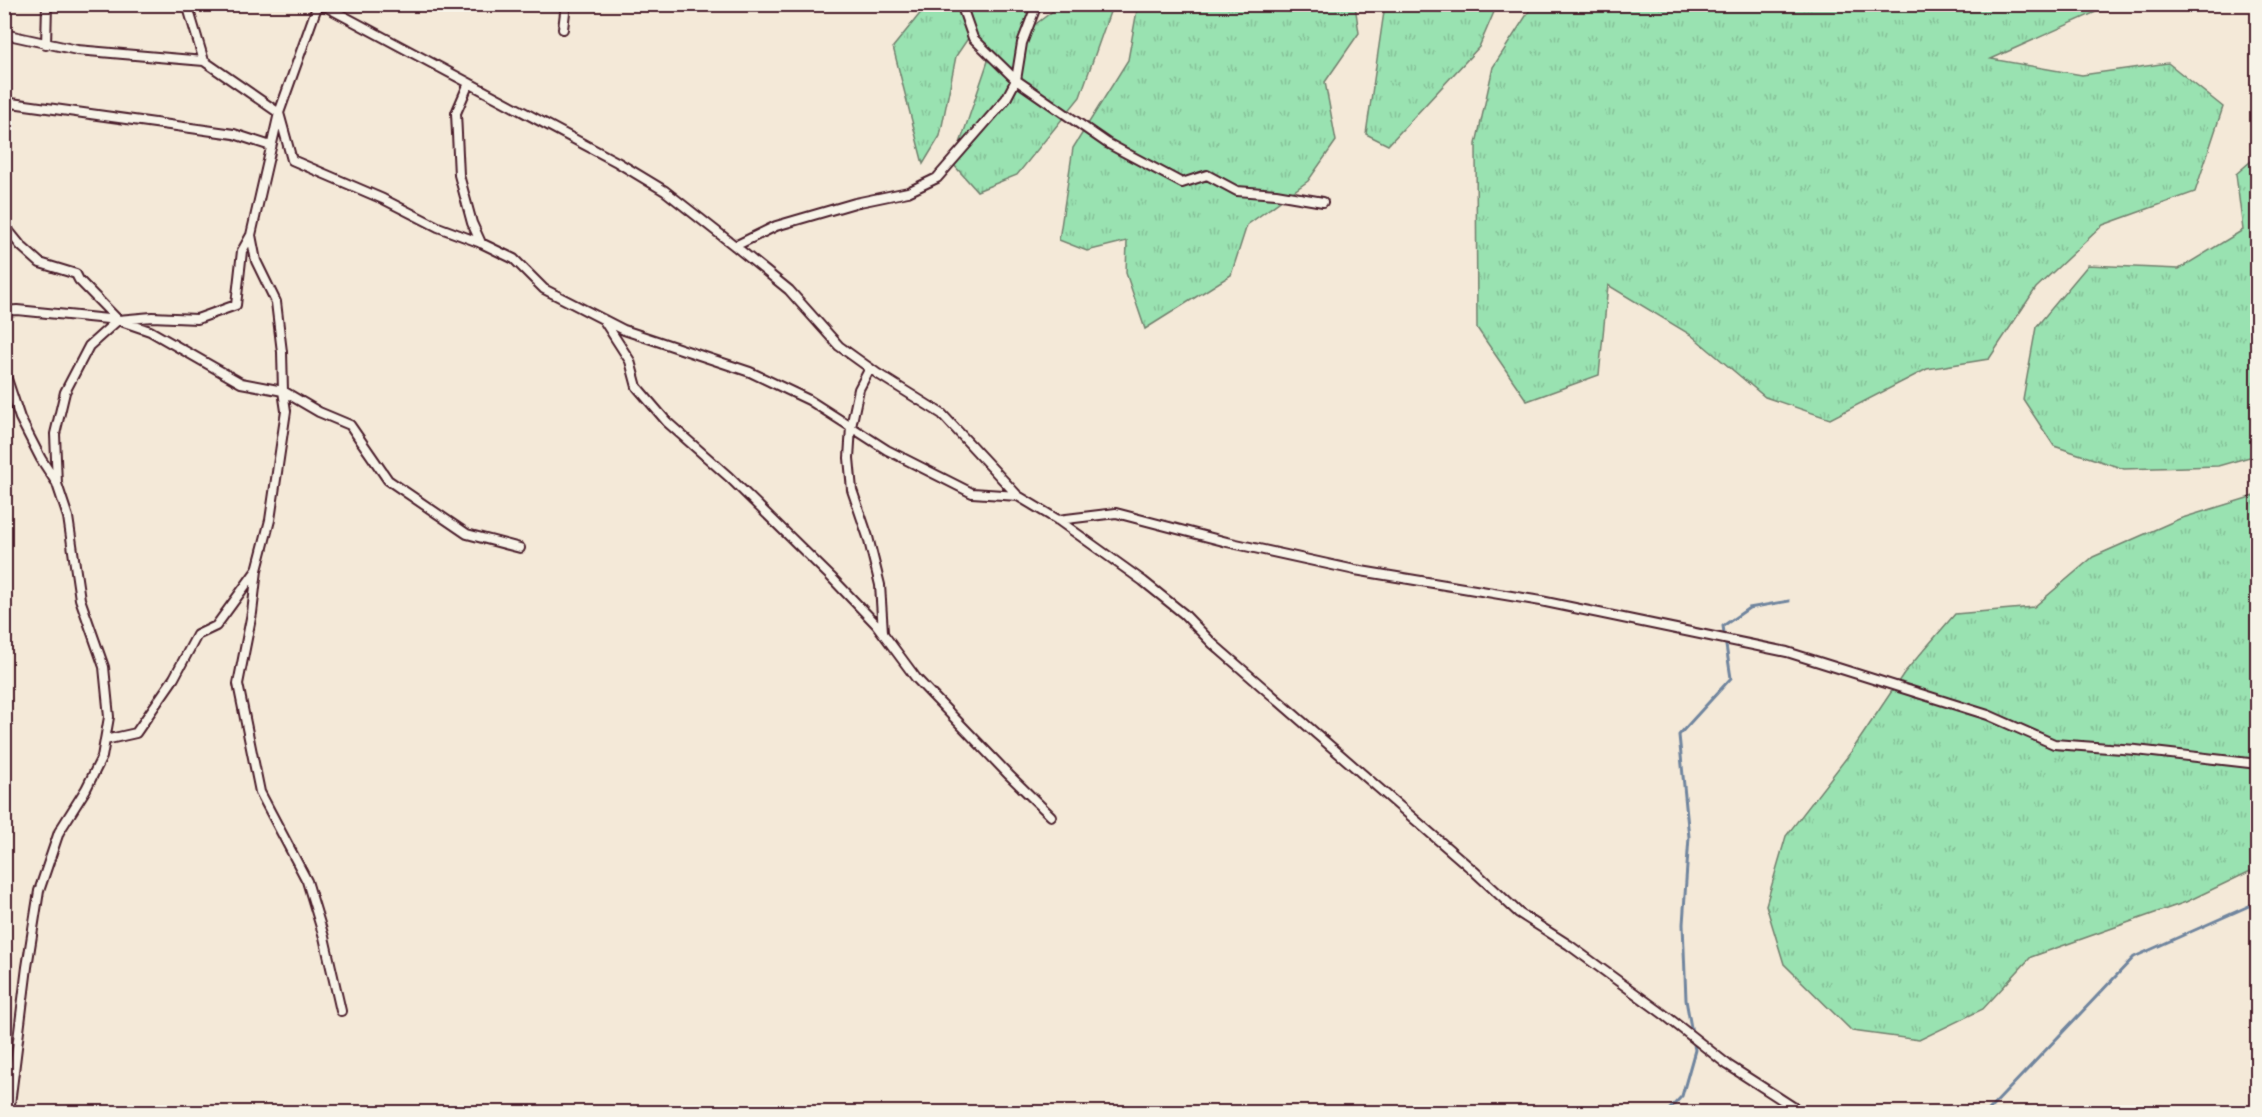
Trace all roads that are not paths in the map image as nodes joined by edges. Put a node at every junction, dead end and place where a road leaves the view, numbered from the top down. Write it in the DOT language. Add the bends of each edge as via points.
graph roads {
  1 [pos="47,4"];
  2 [pos="187,4"];
  3 [pos="319,4"];
  4 [pos="566,4"];
  5 [pos="961,4"];
  6 [pos="1037,4"];
  7 [pos="564,29"];
  8 [pos="4,34"];
  9 [pos="46,45"];
  10 [pos="204,61"];
  11 [pos="1016,80"];
  12 [pos="469,83"];
  13 [pos="4,102"];
  14 [pos="279,113"];
  15 [pos="271,146"];
  16 [pos="1323,202"];
  17 [pos="4,225"];
  18 [pos="251,235"];
  19 [pos="481,243"];
  20 [pos="735,246"];
  21 [pos="4,311"];
  22 [pos="603,318"];
  23 [pos="118,320"];
  24 [pos="870,368"];
  25 [pos="4,370"];
  26 [pos="283,391"];
  27 [pos="851,427"];
  28 [pos="57,484"];
  29 [pos="1018,496"];
  30 [pos="1059,520"];
  31 [pos="520,548"];
  32 [pos="257,570"];
  33 [pos="883,633"];
  34 [pos="105,740"];
  35 [pos="2258,764"];
  36 [pos="1051,816"];
  37 [pos="341,1011"];
  38 [pos="9,1113"];
  39 [pos="1801,1113"];
  1 -- 9 [label="street"];
  2 -- 10 [label="street"];
  3 -- 12 [label="street"];
  3 -- 14 [label="street"];
  4 -- 7 [label="street"];
  5 -- 11 [label="street" via="973,38"];
  6 -- 11 [label="street" via="1022,43"];
  8 -- 9 [label="street"];
  9 -- 10 [label="street"];
  10 -- 14 [label="street"];
  11 -- 16 [label="street" via="1107,144 1182,183 1207,176 1237,192"];
  11 -- 20 [label="street" via="1006,99 936,178 908,192 776,226"];
  12 -- 19 [label="street" via="456,113 459,175"];
  12 -- 20 [label="street" via="665,191"];
  13 -- 15 [label="street" via="234,134"];
  14 -- 15 [label="street"];
  14 -- 19 [label="street" via="292,160"];
  15 -- 18 [label="street"];
  17 -- 23 [label="street" via="40,263 76,274"];
  18 -- 23 [label="street" via="243,251 236,305 197,319"];
  18 -- 26 [label="street" via="256,261 276,302"];
  19 -- 22 [label="street" via="514,259 544,289"];
  20 -- 24 [label="street" via="789,290 839,346"];
  21 -- 23 [label="street"];
  22 -- 27 [label="street" via="624,330 750,372 809,400"];
  22 -- 33 [label="street" via="630,362 637,387 667,422 729,477"];
  23 -- 26 [label="street" via="150,331 241,383"];
  23 -- 28 [label="street" via="89,346 64,392 55,434"];
  24 -- 27 [label="street" via="859,389"];
  24 -- 29 [label="street" via="942,414"];
  25 -- 28 [label="street" via="20,418"];
  26 -- 31 [label="street" via="350,425 388,480 467,534"];
  26 -- 32 [label="street" via="283,441"];
  27 -- 29 [label="street" via="972,493"];
  27 -- 33 [label="street" via="852,490 880,585"];
  28 -- 34 [label="street" via="75,550 80,599 104,667 109,717"];
  29 -- 30 [label="street"];
  30 -- 35 [label="street" via="1116,513 1347,569 1541,601 1786,652 1988,715 2054,744"];
  30 -- 39 [label="street" via="1184,614 1213,644 1519,913 1569,945 1728,1065"];
  32 -- 34 [label="street" via="216,626 197,635 174,678 136,733"];
  32 -- 37 [label="street" via="238,684 260,792 307,881"];
  33 -- 36 [label="street" via="916,678"];
  34 -- 38 [label="street" via="102,757 59,832 39,891"];
}
